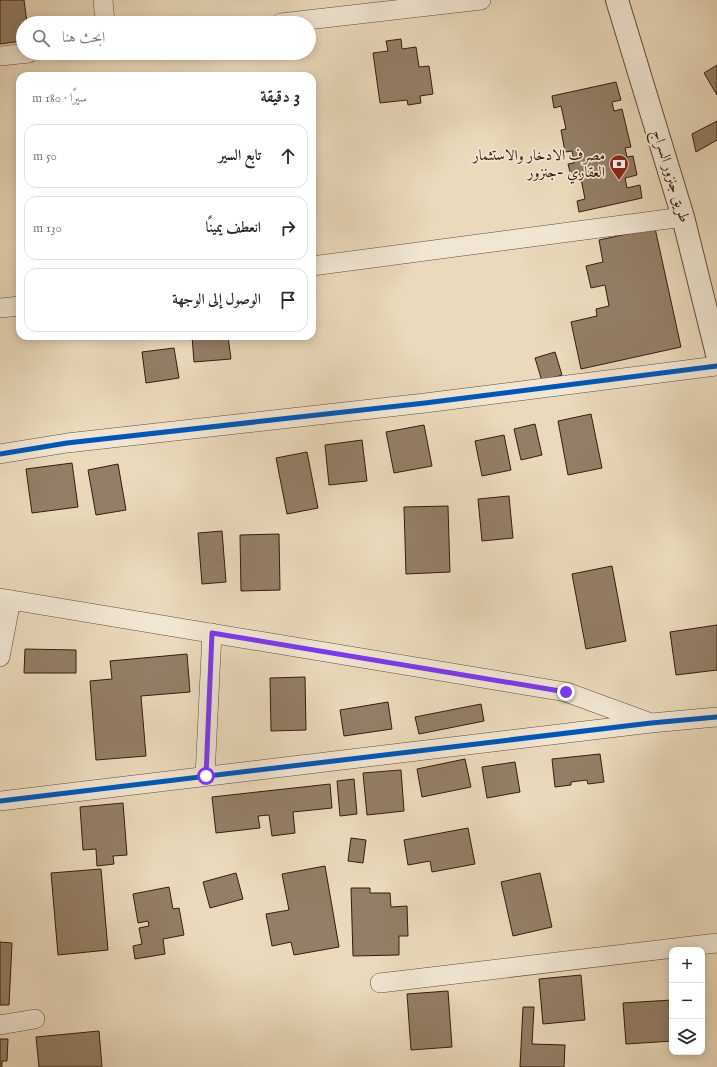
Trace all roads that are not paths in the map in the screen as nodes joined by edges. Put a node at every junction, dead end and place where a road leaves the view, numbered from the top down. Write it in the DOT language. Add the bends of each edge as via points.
graph roads {
  1 [pos="103,0"];
  2 [pos="481,0"];
  3 [pos="617,0"];
  4 [pos="104,16"];
  5 [pos="316,19"];
  6 [pos="16,54"];
  7 [pos="0,56"];
  8 [pos="684,217"];
  9 [pos="316,265"];
  10 [pos="16,306"];
  11 [pos="0,308"];
  12 [pos="717,354"];
  13 [pos="717,366"];
  14 [pos="0,454"];
  15 [pos="6,599"];
  16 [pos="212,633"];
  17 [pos="0,657"];
  18 [pos="717,717"];
  19 [pos="651,723"];
  20 [pos="206,776"];
  21 [pos="0,801"];
  22 [pos="717,943"];
  23 [pos="380,983"];
  24 [pos="35,1019"];
  25 [pos="0,1024"];
  1 -- 4 [label="street"];
  2 -- 5 [label="street"];
  3 -- 8 [label="street, طريق جنزور السراج"];
  6 -- 7 [label="street"];
  8 -- 9 [label="street"];
  8 -- 12 [label="street, طريق جنزور السراج"];
  10 -- 11 [label="street"];
  13 -- 14 [label="street" via="425,403 67,443"];
  15 -- 16 [label="street"];
  15 -- 17 [label="street"];
  16 -- 19 [label="street" via="566,692"];
  16 -- 20 [label="street"];
  18 -- 19 [label="street"];
  19 -- 20 [label="street"];
  20 -- 21 [label="street"];
  22 -- 23 [label="street"];
  24 -- 25 [label="street"];
}
